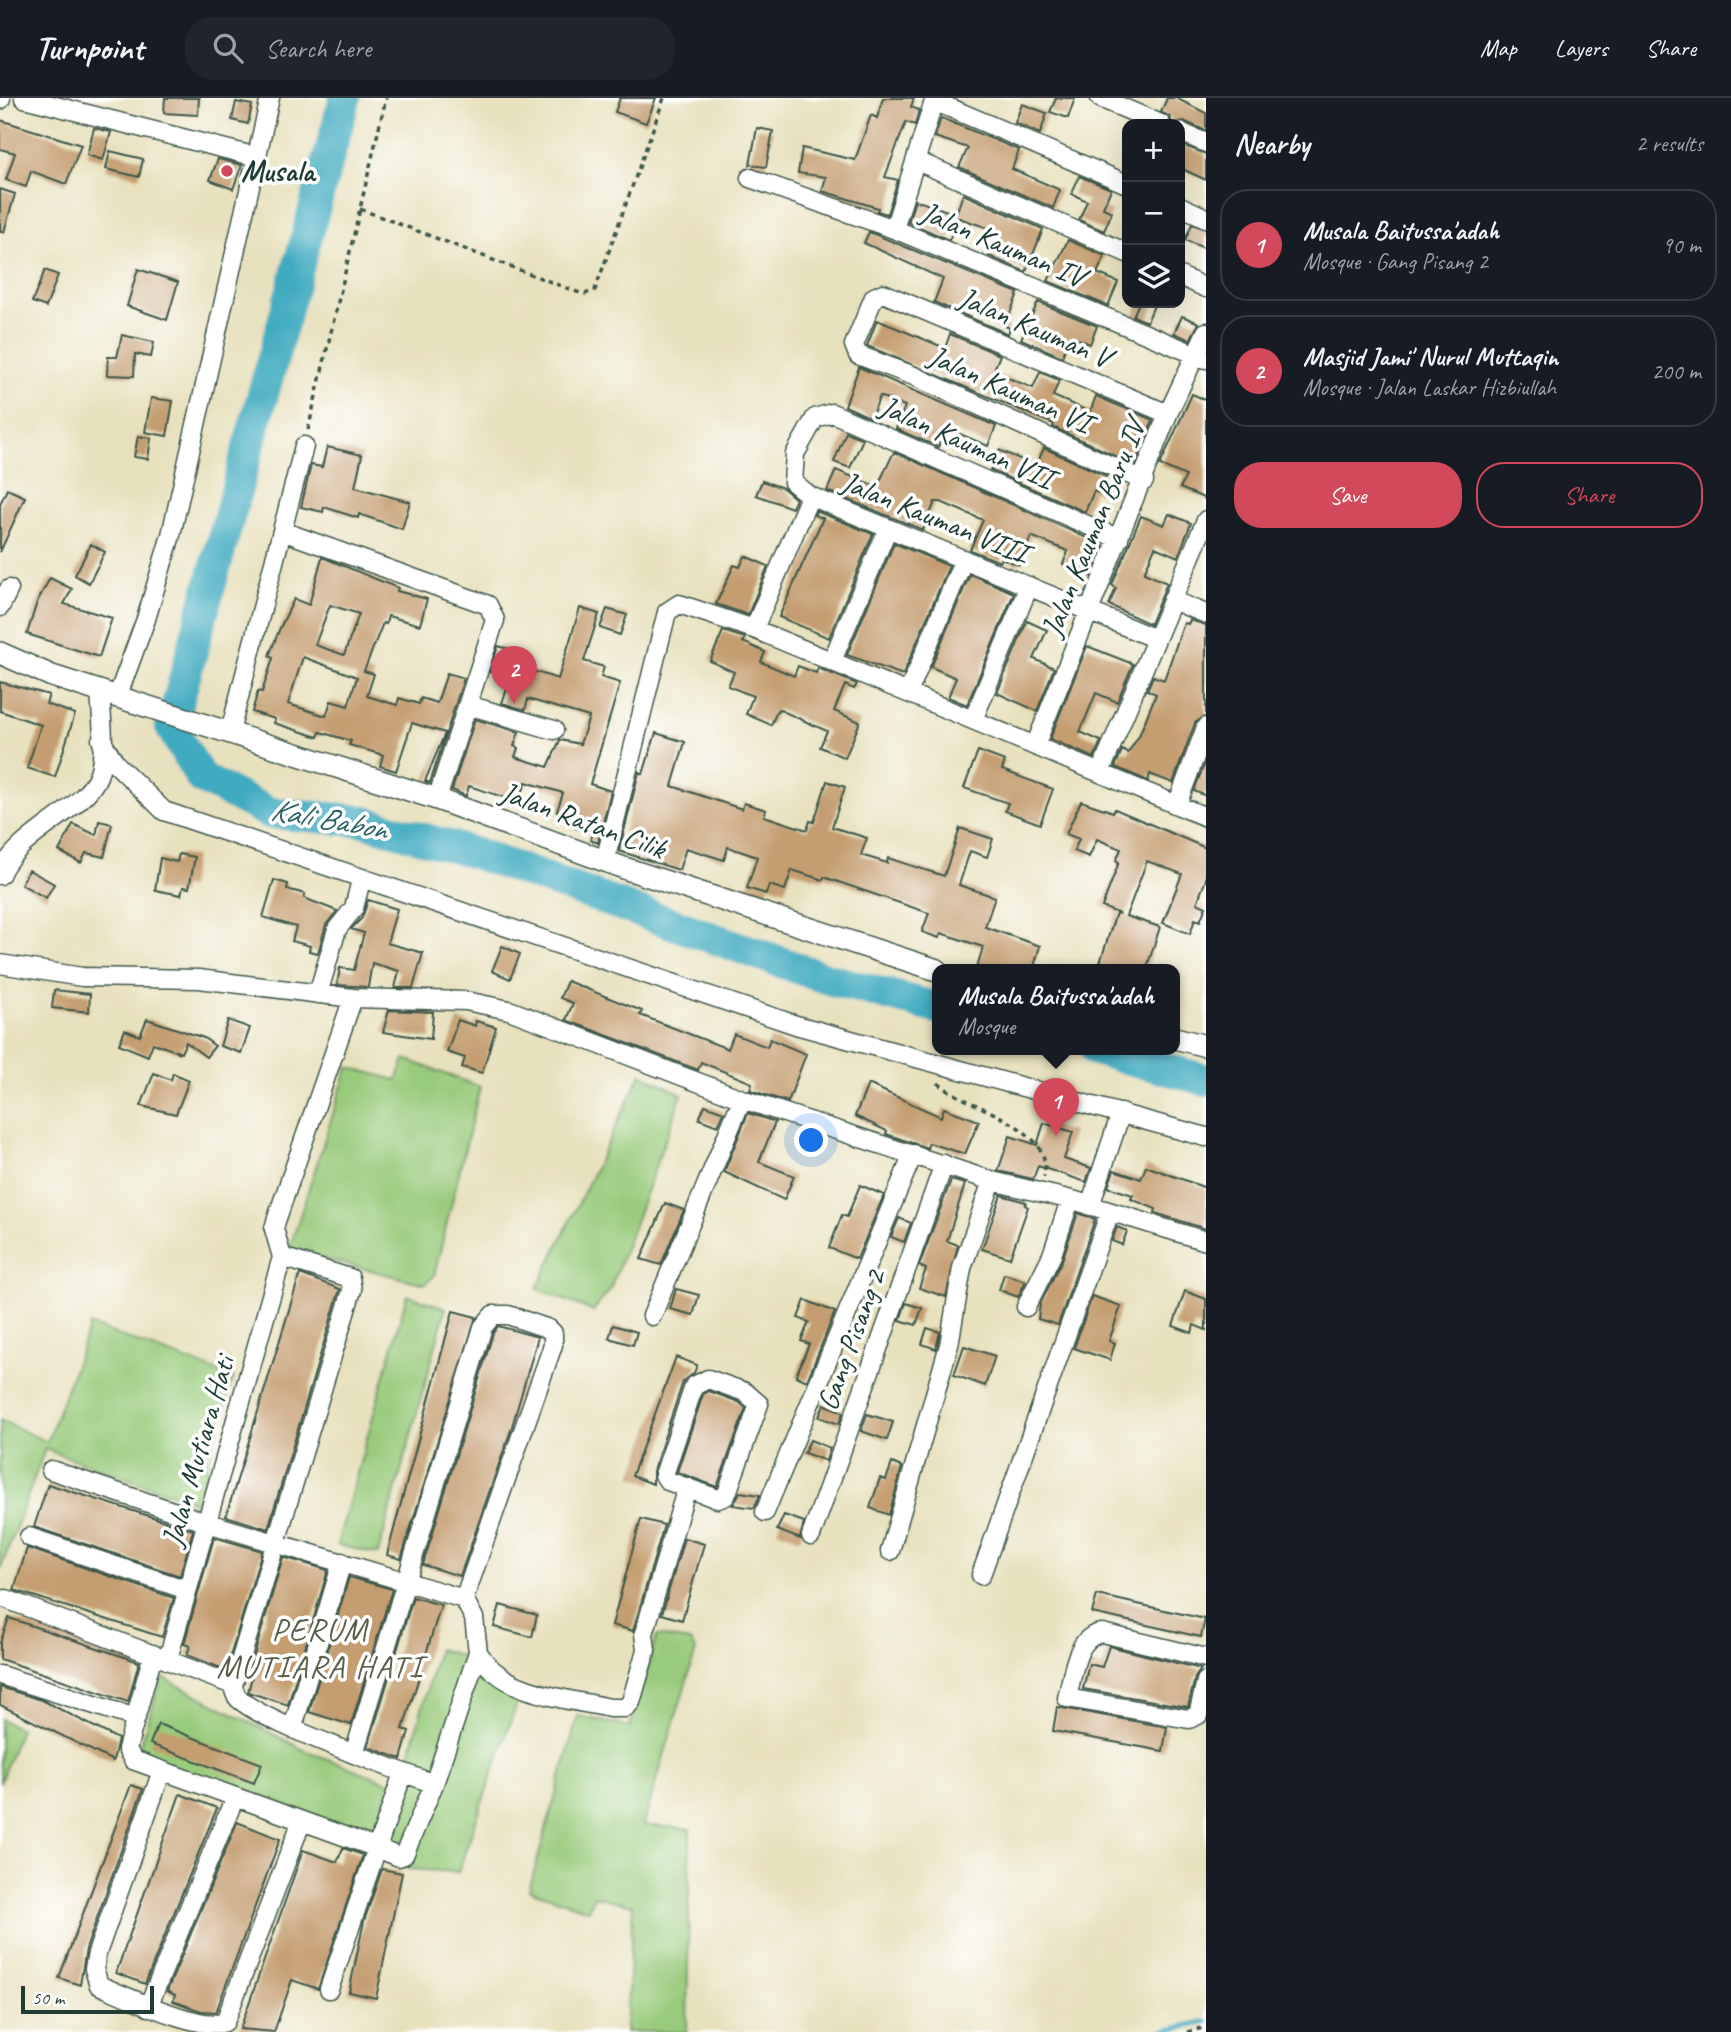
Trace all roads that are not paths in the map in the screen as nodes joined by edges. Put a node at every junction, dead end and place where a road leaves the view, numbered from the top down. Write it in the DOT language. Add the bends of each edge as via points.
graph roads {
  1 [pos="24,98"];
  2 [pos="270,98"];
  3 [pos="1100,98"];
  4 [pos="935,99"];
  5 [pos="1149,119"];
  6 [pos="1185,134"];
  7 [pos="1206,143"];
  8 [pos="257,157"];
  9 [pos="917,161"];
  10 [pos="750,178"];
  11 [pos="1122,182"];
  12 [pos="1185,208"];
  13 [pos="1206,218"];
  14 [pos="894,229"];
  15 [pos="1122,251"];
  16 [pos="1185,278"];
  17 [pos="1206,288"];
  18 [pos="1206,332"];
  19 [pos="854,351"];
  20 [pos="1201,356"];
  21 [pos="1168,414"];
  22 [pos="304,446"];
  23 [pos="1144,481"];
  24 [pos="810,496"];
  25 [pos="1206,520"];
  26 [pos="888,528"];
  27 [pos="282,531"];
  28 [pos="1119,539"];
  29 [pos="964,559"];
  30 [pos="1029,586"];
  31 [pos="9,589"];
  32 [pos="1172,600"];
  33 [pos="0,607"];
  34 [pos="1091,612"];
  35 [pos="1206,614"];
  36 [pos="754,629"];
  37 [pos="1156,639"];
  38 [pos="0,653"];
  39 [pos="832,662"];
  40 [pos="908,693"];
  41 [pos="115,695"];
  42 [pos="468,705"];
  43 [pos="973,720"];
  44 [pos="1206,727"];
  45 [pos="220,728"];
  46 [pos="554,730"];
  47 [pos="101,740"];
  48 [pos="1035,746"];
  49 [pos="1100,773"];
  50 [pos="437,799"];
  51 [pos="1177,804"];
  52 [pos="1206,817"];
  53 [pos="606,861"];
  54 [pos="1,867"];
  55 [pos="361,880"];
  56 [pos="0,964"];
  57 [pos="932,968"];
  58 [pos="318,994"];
  59 [pos="353,998"];
  60 [pos="1180,1039"];
  61 [pos="1206,1046"];
  62 [pos="742,1099"];
  63 [pos="1121,1113"];
  64 [pos="1206,1137"];
  65 [pos="913,1154"];
  66 [pos="944,1164"];
  67 [pos="992,1181"];
  68 [pos="1070,1200"];
  69 [pos="1090,1206"];
  70 [pos="1110,1212"];
  71 [pos="1206,1241"];
  72 [pos="282,1257"];
  73 [pos="1026,1307"];
  74 [pos="652,1316"];
  75 [pos="51,1470"];
  76 [pos="687,1487"];
  77 [pos="765,1512"];
  78 [pos="208,1523"];
  79 [pos="811,1536"];
  80 [pos="29,1537"];
  81 [pos="276,1542"];
  82 [pos="890,1551"];
  83 [pos="342,1562"];
  84 [pos="981,1575"];
  85 [pos="407,1582"];
  86 [pos="187,1590"];
  87 [pos="6,1599"];
  88 [pos="464,1599"];
  89 [pos="478,1652"];
  90 [pos="160,1657"];
  91 [pos="1206,1658"];
  92 [pos="0,1675"];
  93 [pos="1206,1681"];
  94 [pos="233,1685"];
  95 [pos="135,1718"];
  96 [pos="293,1727"];
  97 [pos="354,1754"];
  98 [pos="162,1771"];
  99 [pos="403,1773"];
  100 [pos="434,1784"];
  101 [pos="235,1797"];
  102 [pos="301,1823"];
  103 [pos="377,1848"];
  104 [pos="329,1989"];
  105 [pos="148,2007"];
  1 -- 8 [label="street"];
  2 -- 8 [label="street"];
  3 -- 5 [label="street"];
  4 -- 9 [label="street"];
  4 -- 11 [label="street"];
  6 -- 7 [label="street"];
  8 -- 41 [label="street" via="171,535 146,619"];
  9 -- 14 [label="street"];
  9 -- 15 [label="street"];
  10 -- 14 [label="street, Jalan Kauman IV"];
  12 -- 13 [label="street"];
  14 -- 20 [label="street, Jalan Kauman IV"];
  16 -- 17 [label="street"];
  18 -- 20 [label="street, Jalan Kauman Baru IV"];
  19 -- 21 [label="street, Jalan Kauman V" via="879,293"];
  19 -- 23 [label="street, Jalan Kauman VI"];
  20 -- 21 [label="street, Jalan Kauman Baru IV"];
  21 -- 23 [label="street, Jalan Kauman Baru IV"];
  22 -- 27 [label="street"];
  23 -- 28 [label="street, Jalan Kauman Baru IV"];
  24 -- 26 [label="street, Jalan Kauman VIII"];
  24 -- 28 [label="street, Jalan Kauman VII" via="793,482 795,454 815,418 832,414"];
  24 -- 36 [label="street"];
  25 -- 32 [label="street"];
  26 -- 29 [label="street, Jalan Kauman VIII"];
  26 -- 39 [label="street"];
  27 -- 42 [label="street" via="488,605 495,620"];
  27 -- 45 [label="street"];
  28 -- 34 [label="street, Jalan Kauman Baru IV"];
  29 -- 30 [label="street, Jalan Kauman VIII"];
  29 -- 40 [label="street"];
  30 -- 34 [label="street, Jalan Kauman VIII"];
  30 -- 43 [label="street"];
  31 -- 33 [label="street"];
  32 -- 35 [label="street"];
  32 -- 37 [label="street"];
  34 -- 37 [label="street, Jalan Kauman VIII"];
  34 -- 48 [label="street, Jalan Kauman Baru IV"];
  36 -- 39 [label="street"];
  36 -- 53 [label="street" via="679,604 667,612"];
  37 -- 49 [label="street"];
  38 -- 41 [label="street, Jalan Ratan Cilik" via="52,676"];
  39 -- 40 [label="street"];
  40 -- 43 [label="street"];
  41 -- 45 [label="street, Jalan Ratan Cilik"];
  41 -- 47 [label="street"];
  42 -- 46 [label="street"];
  42 -- 50 [label="street"];
  43 -- 48 [label="street"];
  44 -- 51 [label="street"];
  45 -- 50 [label="street, Jalan Ratan Cilik"];
  47 -- 54 [label="street" via="93,784"];
  47 -- 55 [label="street" via="124,772 164,811"];
  48 -- 49 [label="street"];
  49 -- 51 [label="street"];
  50 -- 53 [label="street, Jalan Ratan Cilik"];
  51 -- 52 [label="street"];
  53 -- 57 [label="street, Jalan Ratan Cilik"];
  55 -- 58 [label="street" via="354,908 337,929"];
  55 -- 63 [label="street" via="796,1025"];
  56 -- 58 [label="street" via="82,977 199,979"];
  58 -- 59 [label="street"];
  59 -- 62 [label="street" via="466,1001 509,1010"];
  59 -- 72 [label="street" via="276,1221"];
  60 -- 61 [label="street"];
  62 -- 65 [label="street"];
  62 -- 74 [label="street"];
  63 -- 64 [label="street"];
  63 -- 69 [label="street"];
  65 -- 66 [label="street"];
  65 -- 77 [label="street"];
  66 -- 67 [label="street"];
  66 -- 79 [label="street, Gang Pisang 2"];
  67 -- 68 [label="street"];
  67 -- 82 [label="street" via="962,1268 949,1345"];
  68 -- 69 [label="street"];
  68 -- 73 [label="street" via="1052,1255"];
  69 -- 70 [label="street"];
  70 -- 71 [label="street"];
  70 -- 84 [label="street"];
  72 -- 78 [label="street, Jalan Mutiara Hati"];
  72 -- 81 [label="street" via="353,1282"];
  75 -- 78 [label="street"];
  76 -- 76 [label="street" via="718,1499 726,1496 758,1409 755,1397 708,1379 695,1386 664,1475"];
  76 -- 89 [label="street" via="644,1634 646,1650 631,1702 625,1707 610,1708 509,1682 486,1666"];
  78 -- 81 [label="street"];
  78 -- 86 [label="street, Jalan Mutiara Hati"];
  80 -- 86 [label="street"];
  81 -- 83 [label="street"];
  81 -- 94 [label="street"];
  83 -- 85 [label="street"];
  83 -- 96 [label="street"];
  85 -- 88 [label="street"];
  85 -- 88 [label="street" via="483,1327 493,1315 508,1315 549,1329 553,1345"];
  85 -- 97 [label="street"];
  86 -- 90 [label="street, Jalan Mutiara Hati"];
  87 -- 90 [label="street"];
  88 -- 89 [label="street" via="474,1618"];
  89 -- 100 [label="street"];
  90 -- 94 [label="street"];
  90 -- 95 [label="street, Jalan Mutiara Hati"];
  91 -- 93 [label="street" via="1094,1634 1082,1644 1067,1698 1189,1719 1198,1715"];
  92 -- 95 [label="street"];
  94 -- 96 [label="street" via="238,1699"];
  95 -- 98 [label="street, Jalan Mutiara Hati" via="128,1755"];
  96 -- 97 [label="street"];
  97 -- 99 [label="street"];
  98 -- 101 [label="street"];
  98 -- 105 [label="street" via="94,1969 99,1985"];
  99 -- 100 [label="street"];
  99 -- 103 [label="street"];
  100 -- 103 [label="street" via="404,1855"];
  101 -- 102 [label="street"];
  101 -- 105 [label="street"];
  102 -- 103 [label="street"];
  102 -- 105 [label="street" via="225,2022 205,2028"];
  103 -- 104 [label="street"];
}
